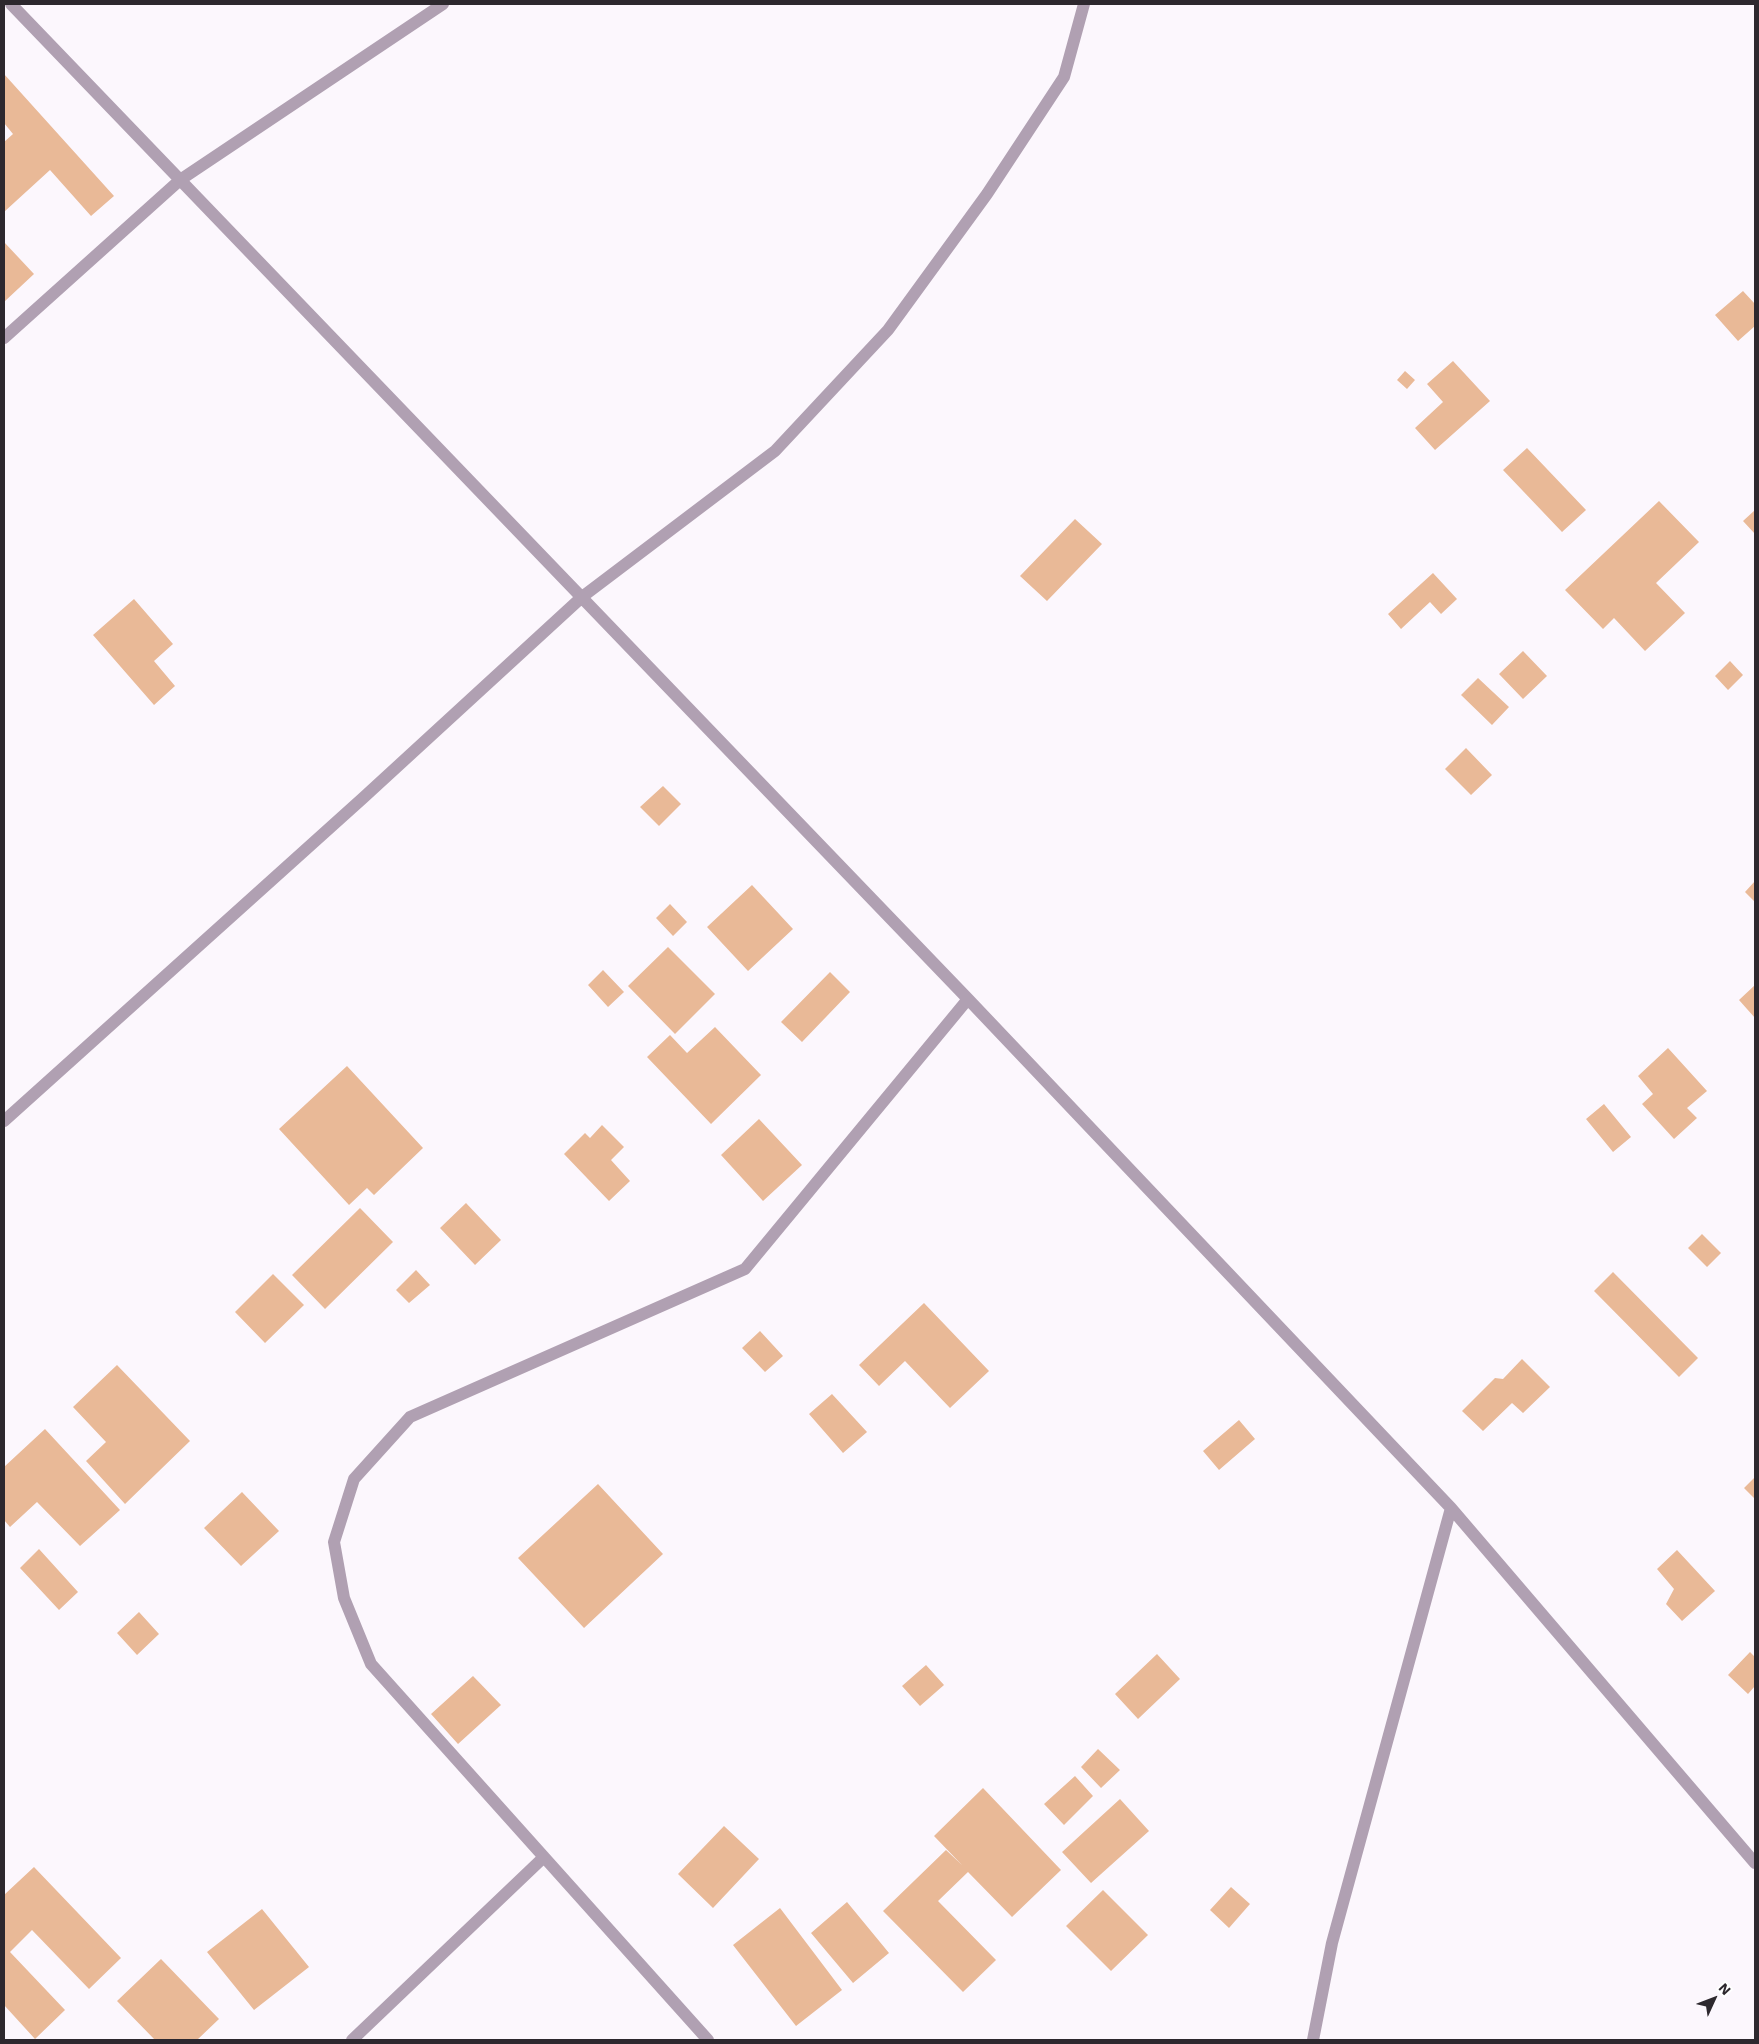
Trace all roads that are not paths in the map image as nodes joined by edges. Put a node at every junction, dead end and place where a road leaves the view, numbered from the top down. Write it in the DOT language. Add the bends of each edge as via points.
graph roads {
  1 [pos="11,4"];
  2 [pos="442,4"];
  3 [pos="1084,4"];
  4 [pos="180,180"];
  5 [pos="4,338"];
  6 [pos="582,597"];
  7 [pos="968,999"];
  8 [pos="4,1121"];
  9 [pos="1451,1508"];
  10 [pos="544,1857"];
  11 [pos="1755,1863"];
  12 [pos="352,2040"];
  13 [pos="708,2040"];
  14 [pos="1313,2040"];
  1 -- 4 [label="street"];
  2 -- 4 [label="street"];
  3 -- 6 [label="street" via="1064,77 987,194 888,330 775,451"];
  4 -- 5 [label="street"];
  4 -- 6 [label="street"];
  6 -- 7 [label="street"];
  6 -- 8 [label="street"];
  7 -- 9 [label="street"];
  7 -- 10 [label="street" via="745,1268 410,1417 354,1479 334,1542 344,1598 371,1664"];
  9 -- 11 [label="street"];
  9 -- 14 [label="street" via="1332,1943"];
  10 -- 12 [label="street"];
  10 -- 13 [label="street"];
}
